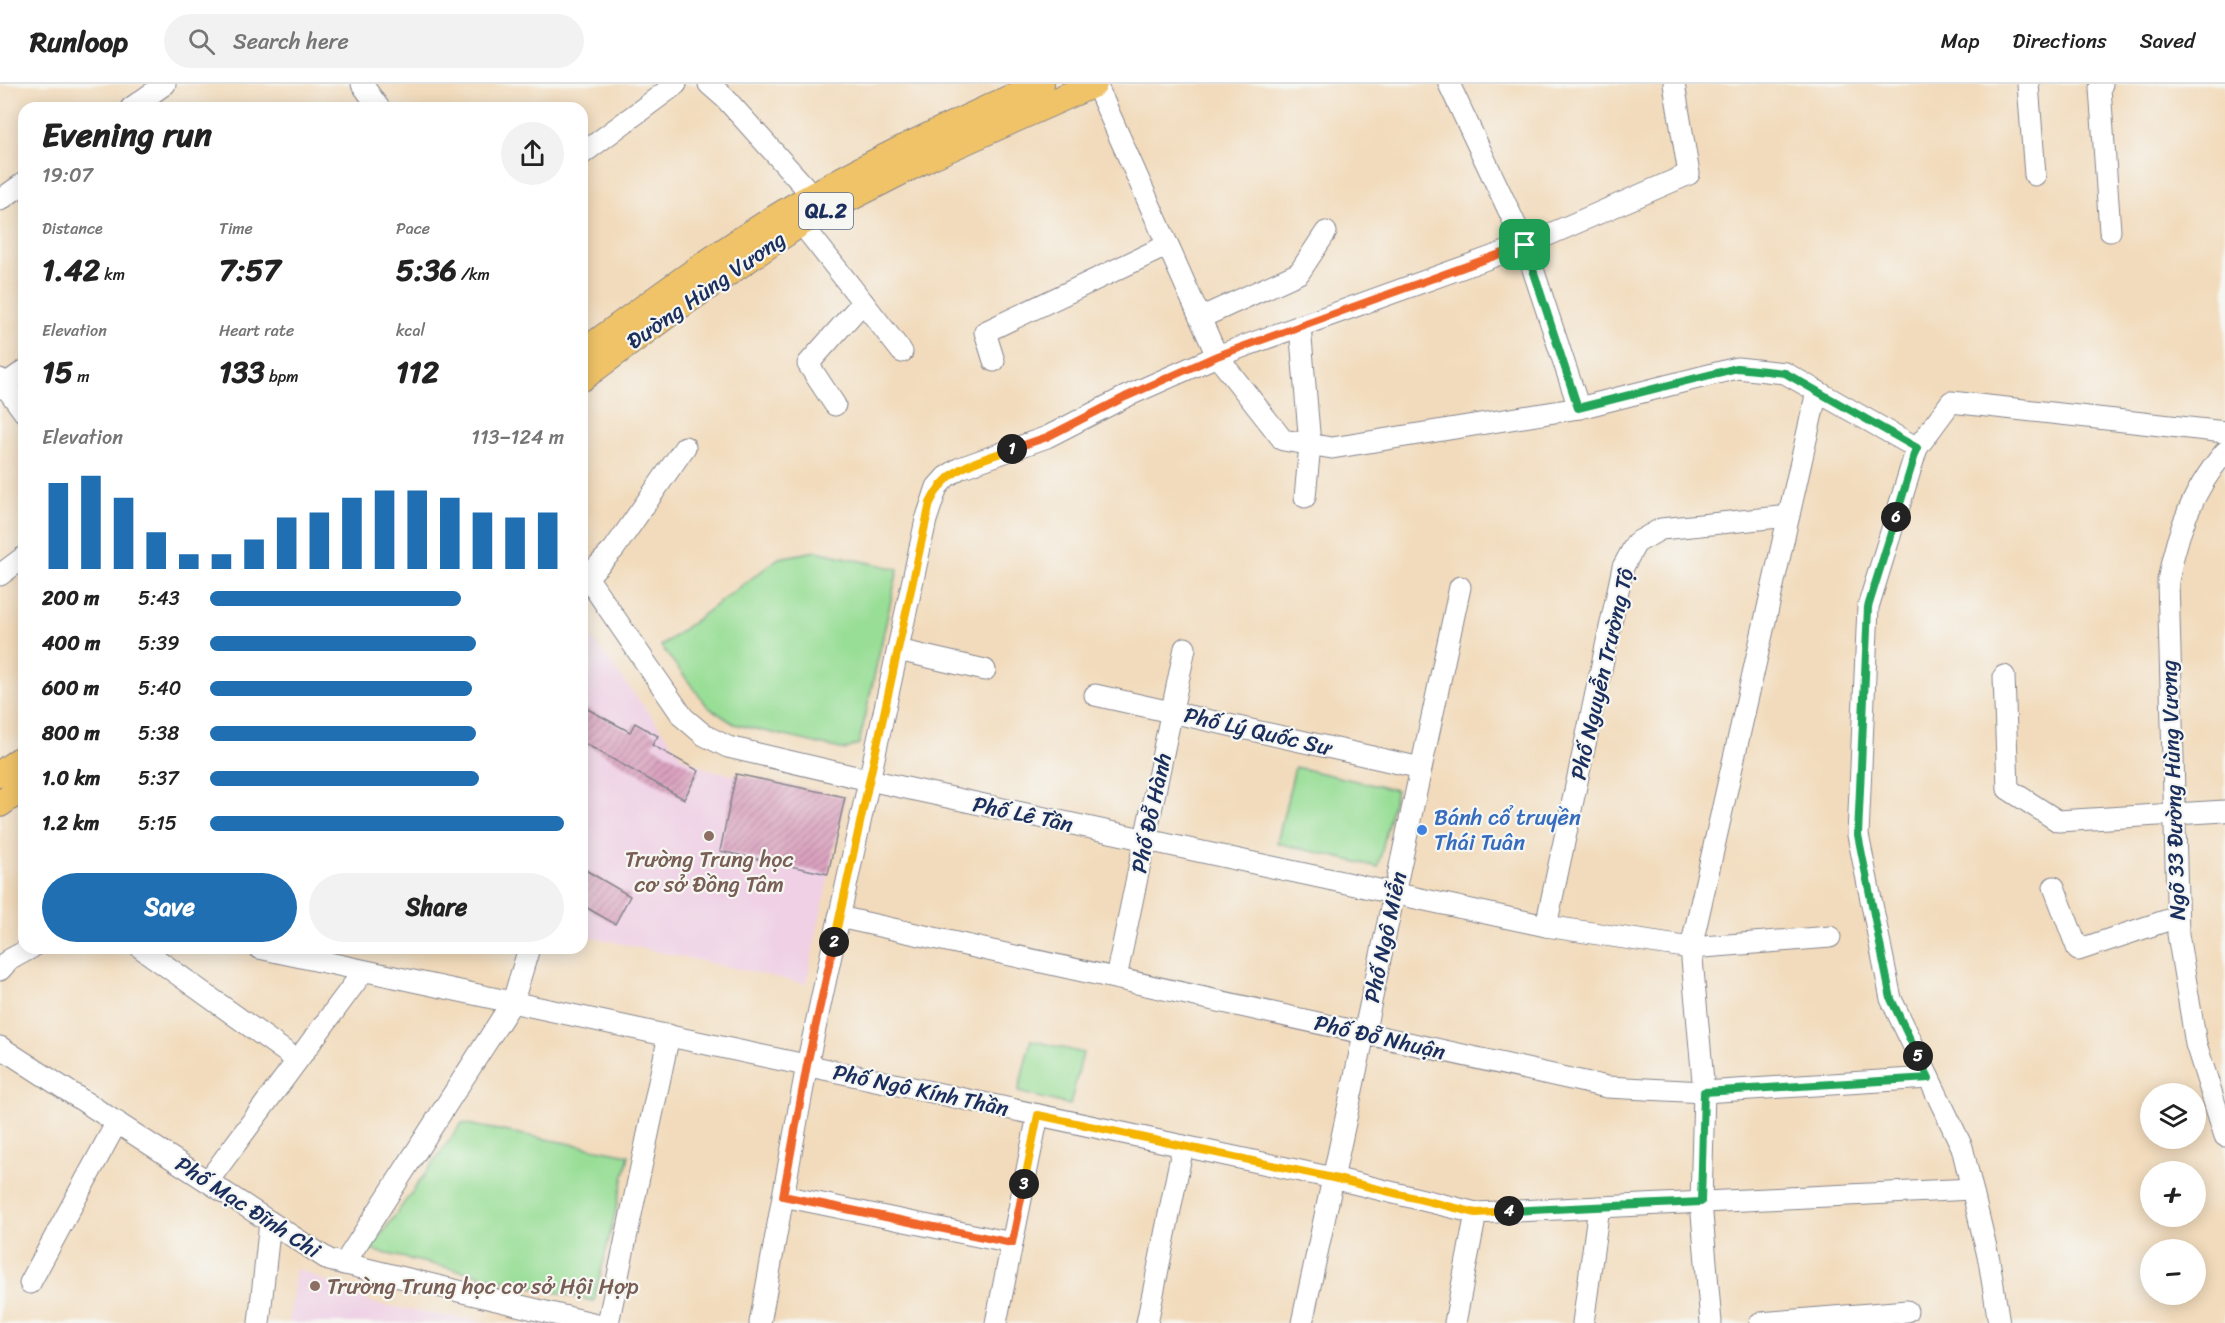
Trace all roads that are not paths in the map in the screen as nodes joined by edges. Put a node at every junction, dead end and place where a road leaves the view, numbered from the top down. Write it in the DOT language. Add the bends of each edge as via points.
graph roads {
  1 [pos="165,84"];
  2 [pos="362,84"];
  3 [pos="676,84"];
  4 [pos="709,84"];
  5 [pos="1041,84"];
  6 [pos="1095,84"];
  7 [pos="1449,84"];
  8 [pos="1674,84"];
  9 [pos="2028,84"];
  10 [pos="2102,84"];
  11 [pos="140,102"];
  12 [pos="374,102"];
  13 [pos="588,150"];
  14 [pos="2035,175"];
  15 [pos="18,187"];
  16 [pos="0,200"];
  17 [pos="820,203"];
  18 [pos="801,223"];
  19 [pos="2110,231"];
  20 [pos="1326,232"];
  21 [pos="1168,245"];
  22 [pos="1525,245"];
  23 [pos="863,302"];
  24 [pos="1200,318"];
  25 [pos="1300,326"];
  26 [pos="588,348"];
  27 [pos="902,351"];
  28 [pos="1217,356"];
  29 [pos="994,361"];
  30 [pos="18,374"];
  31 [pos="588,374"];
  32 [pos="1,384"];
  33 [pos="1817,391"];
  34 [pos="18,405"];
  35 [pos="836,405"];
  36 [pos="1578,408"];
  37 [pos="2225,432"];
  38 [pos="1310,445"];
  39 [pos="685,447"];
  40 [pos="1917,448"];
  41 [pos="2225,452"];
  42 [pos="1305,497"];
  43 [pos="1789,516"];
  44 [pos="18,562"];
  45 [pos="588,571"];
  46 [pos="0,575"];
  47 [pos="588,578"];
  48 [pos="1460,587"];
  49 [pos="1185,648"];
  50 [pos="898,650"];
  51 [pos="985,670"];
  52 [pos="2004,676"];
  53 [pos="1095,694"];
  54 [pos="1172,712"];
  55 [pos="18,761"];
  56 [pos="1421,768"];
  57 [pos="0,774"];
  58 [pos="869,780"];
  59 [pos="18,791"];
  60 [pos="0,804"];
  61 [pos="2225,811"];
  62 [pos="2175,814"];
  63 [pos="1145,840"];
  64 [pos="2054,887"];
  65 [pos="1394,894"];
  66 [pos="839,917"];
  67 [pos="2177,917"];
  68 [pos="1546,926"];
  69 [pos="1830,937"];
  70 [pos="1692,948"];
  71 [pos="20,954"];
  72 [pos="149,954"];
  73 [pos="286,954"];
  74 [pos="527,954"];
  75 [pos="0,970"];
  76 [pos="363,972"];
  77 [pos="1116,978"];
  78 [pos="513,1001"];
  79 [pos="1364,1033"];
  80 [pos="669,1035"];
  81 [pos="4,1056"];
  82 [pos="297,1060"];
  83 [pos="807,1065"];
  84 [pos="1929,1078"];
  85 [pos="1704,1092"];
  86 [pos="1038,1115"];
  87 [pos="117,1122"];
  88 [pos="2225,1136"];
  89 [pos="1183,1146"];
  90 [pos="1333,1178"];
  91 [pos="208,1181"];
  92 [pos="1972,1189"];
  93 [pos="783,1196"];
  94 [pos="1701,1202"];
  95 [pos="1599,1207"];
  96 [pos="1476,1213"];
  97 [pos="270,1222"];
  98 [pos="1012,1243"];
  99 [pos="344,1264"];
  100 [pos="30,1283"];
  101 [pos="1907,1311"];
  102 [pos="259,1323"];
  103 [pos="592,1323"];
  104 [pos="608,1323"];
  105 [pos="760,1323"];
  106 [pos="996,1323"];
  107 [pos="1147,1323"];
  108 [pos="1302,1323"];
  109 [pos="1455,1323"];
  110 [pos="1582,1323"];
  111 [pos="1711,1323"];
  112 [pos="1760,1323"];
  113 [pos="1999,1323"];
  1 -- 11 [label="street"];
  2 -- 12 [label="street"];
  3 -- 13 [label="street"];
  4 -- 17 [label="street"];
  5 -- 17 [label="main road, Đường Hùng Vương / QL.2" via="920,139"];
  6 -- 17 [label="main road, Đường Hùng Vương / QL.2"];
  6 -- 21 [label="street"];
  7 -- 22 [label="street"];
  8 -- 22 [label="street" via="1689,174"];
  9 -- 14 [label="street"];
  10 -- 19 [label="street"];
  15 -- 16 [label="street"];
  17 -- 18 [label="main road, Đường Hùng Vương / QL.2"];
  17 -- 26 [label="main road, Đường Hùng Vương / QL.2" via="669,289"];
  18 -- 23 [label="street"];
  18 -- 31 [label="main road, Đường Hùng Vương / QL.2" via="678,306"];
  20 -- 24 [label="street" via="1299,273"];
  21 -- 24 [label="street"];
  21 -- 29 [label="street" via="985,332"];
  22 -- 25 [label="street"];
  22 -- 36 [label="street"];
  23 -- 27 [label="street"];
  23 -- 35 [label="street" via="808,364"];
  24 -- 28 [label="street"];
  25 -- 28 [label="street"];
  25 -- 38 [label="street"];
  28 -- 38 [label="street" via="1283,440"];
  28 -- 50 [label="street" via="1047,437 960,468 937,487 928,511"];
  30 -- 32 [label="street"];
  32 -- 34 [label="street"];
  33 -- 36 [label="street" via="1785,373 1737,368"];
  33 -- 40 [label="street"];
  33 -- 43 [label="street"];
  36 -- 38 [label="street" via="1332,448"];
  37 -- 40 [label="street" via="1951,402"];
  38 -- 42 [label="street"];
  39 -- 45 [label="street" via="614,549"];
  40 -- 84 [label="street" via="1868,607 1858,835 1891,999"];
  41 -- 62 [label="street, Ngõ 33 Đường Hùng Vương" via="2190,507 2174,549 2168,581"];
  43 -- 68 [label="street, Phố Nguyễn Trường Tộ" via="1661,529 1636,543 1623,567"];
  43 -- 70 [label="street"];
  44 -- 46 [label="street"];
  47 -- 58 [label="street, Phố Lê Tần" via="683,717 704,735 728,747"];
  48 -- 56 [label="street, Phố Ngô Miễn"];
  49 -- 54 [label="street, Phố Đỗ Hành"];
  50 -- 51 [label="street"];
  50 -- 58 [label="street"];
  52 -- 62 [label="street" via="2008,789 2058,821"];
  53 -- 54 [label="street, Phố Lý Quốc Sư"];
  54 -- 56 [label="street, Phố Lý Quốc Sư"];
  54 -- 63 [label="street, Phố Đỗ Hành"];
  55 -- 57 [label="main road"];
  56 -- 65 [label="street, Phố Ngô Miễn"];
  58 -- 63 [label="street, Phố Lê Tần"];
  58 -- 66 [label="street"];
  59 -- 60 [label="main road"];
  61 -- 62 [label="street"];
  62 -- 67 [label="street, Ngõ 33 Đường Hùng Vương"];
  63 -- 65 [label="street, Phố Lê Tần"];
  63 -- 77 [label="street, Phố Đỗ Hành"];
  64 -- 67 [label="street" via="2078,950"];
  65 -- 68 [label="street, Phố Lê Tần"];
  65 -- 79 [label="street, Phố Ngô Miễn"];
  66 -- 77 [label="street, Phố Đỗ Nhuận"];
  66 -- 83 [label="street"];
  67 -- 88 [label="street, Ngõ 33 Đường Hùng Vương" via="2196,1044"];
  68 -- 70 [label="street, Phố Lê Tần"];
  69 -- 70 [label="street, Phố Lê Tần"];
  70 -- 85 [label="street"];
  71 -- 75 [label="street"];
  72 -- 82 [label="street"];
  73 -- 76 [label="street, Phố Ngô Kính Thần"];
  74 -- 78 [label="street"];
  76 -- 78 [label="street, Phố Ngô Kính Thần"];
  76 -- 82 [label="street"];
  77 -- 79 [label="street, Phố Đỗ Nhuận"];
  78 -- 80 [label="street, Phố Ngô Kính Thần"];
  78 -- 99 [label="street"];
  79 -- 85 [label="street, Phố Đỗ Nhuận" via="1607,1087"];
  79 -- 90 [label="street, Phố Ngô Miễn"];
  80 -- 83 [label="street, Phố Ngô Kính Thần"];
  80 -- 104 [label="street"];
  81 -- 87 [label="street, Phố Mạc Đĩnh Chi"];
  82 -- 91 [label="street"];
  83 -- 86 [label="street, Phố Ngô Kính Thần"];
  83 -- 93 [label="street"];
  84 -- 85 [label="street, Phố Đỗ Nhuận"];
  84 -- 92 [label="street" via="1962,1147"];
  85 -- 94 [label="street"];
  86 -- 89 [label="street, Phố Ngô Kính Thần"];
  86 -- 98 [label="street"];
  87 -- 91 [label="street, Phố Mạc Đĩnh Chi"];
  87 -- 100 [label="street"];
  89 -- 90 [label="street, Phố Ngô Kính Thần"];
  89 -- 107 [label="street"];
  90 -- 96 [label="street, Phố Ngô Kính Thần"];
  90 -- 108 [label="street, Phố Ngô Miễn"];
  91 -- 97 [label="street, Phố Mạc Đĩnh Chi"];
  92 -- 94 [label="street, Phố Ngô Kính Thần"];
  92 -- 113 [label="street"];
  93 -- 98 [label="street"];
  93 -- 105 [label="street"];
  94 -- 95 [label="street, Phố Ngô Kính Thần"];
  94 -- 111 [label="street"];
  95 -- 96 [label="street, Phố Ngô Kính Thần"];
  95 -- 110 [label="street"];
  96 -- 109 [label="street"];
  97 -- 99 [label="street, Phố Mạc Đĩnh Chi" via="329,1260"];
  97 -- 102 [label="street"];
  98 -- 106 [label="street"];
  99 -- 103 [label="street, Phố Mạc Đĩnh Chi"];
  101 -- 112 [label="street"];
}
